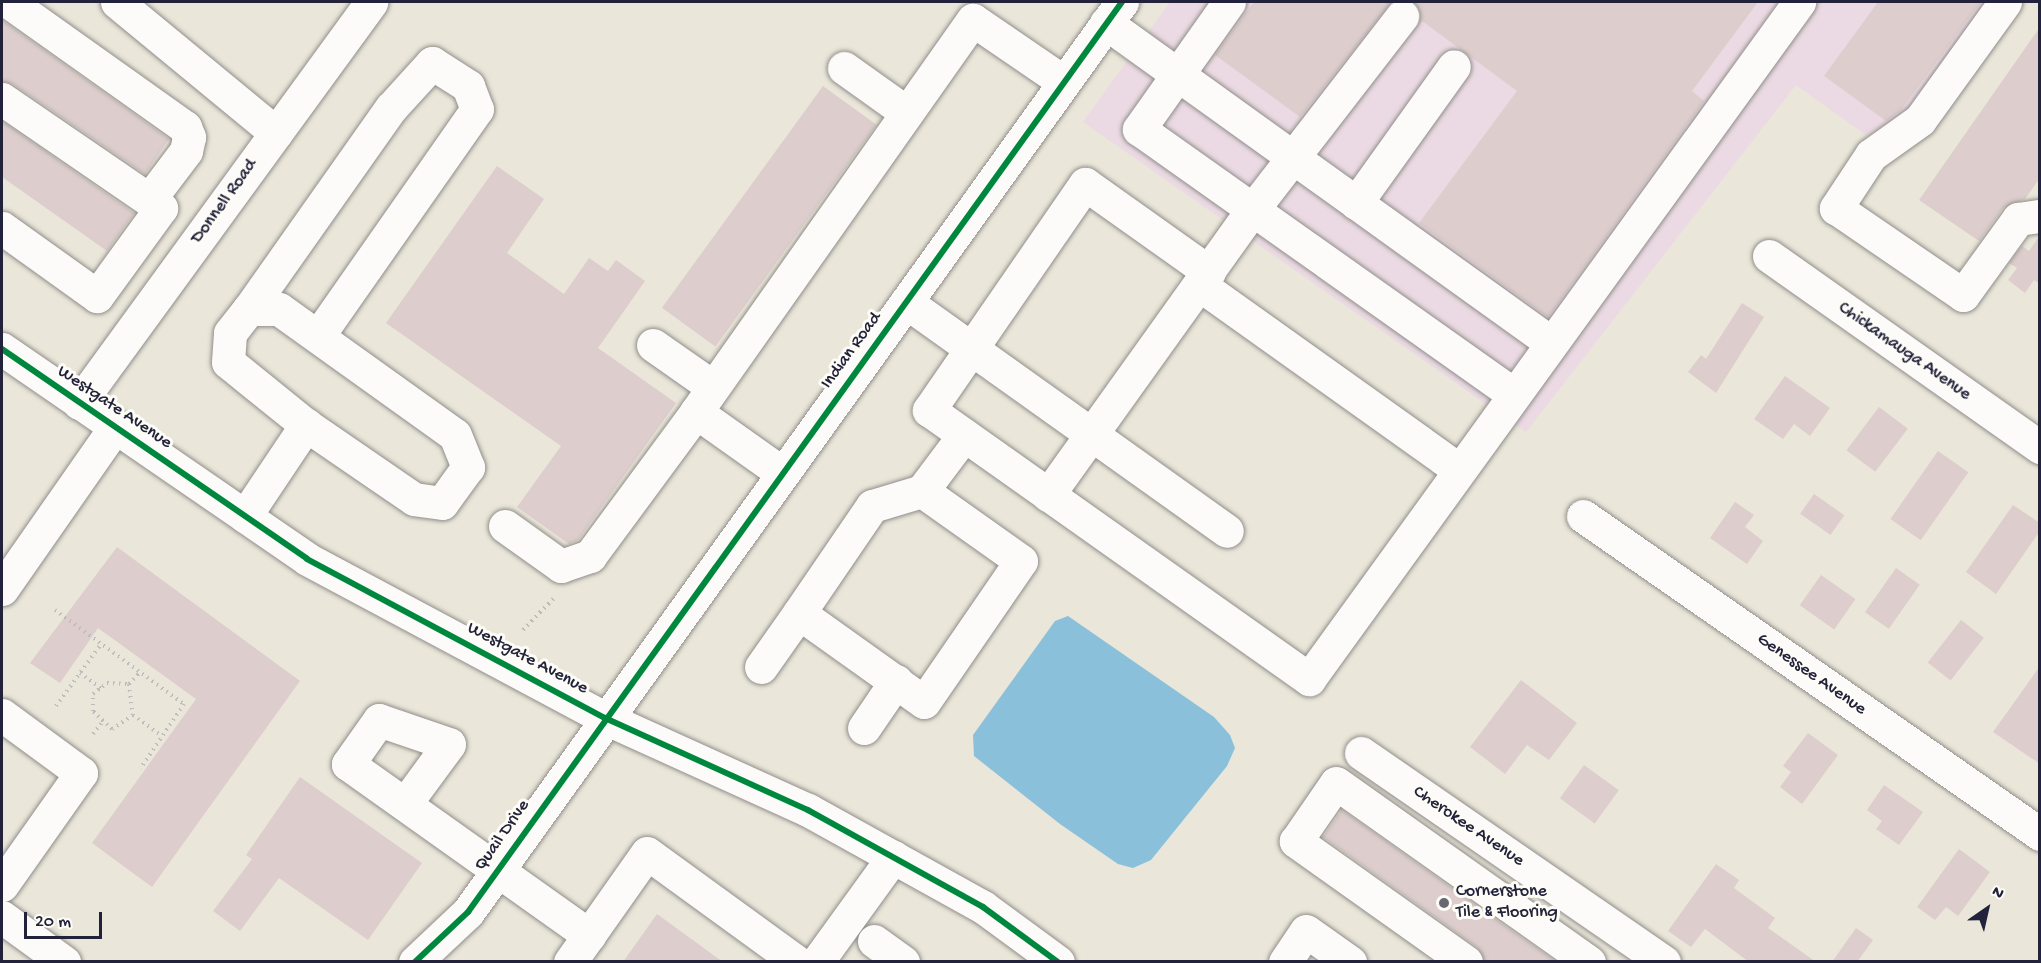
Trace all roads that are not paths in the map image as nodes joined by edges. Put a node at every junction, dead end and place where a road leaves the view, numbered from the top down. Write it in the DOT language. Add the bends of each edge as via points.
graph roads {
  1 [pos="9,2"];
  2 [pos="117,2"];
  3 [pos="371,2"];
  4 [pos="1229,2"];
  5 [pos="1799,2"];
  6 [pos="2005,2"];
  7 [pos="1114,12"];
  8 [pos="1402,16"];
  9 [pos="1454,66"];
  10 [pos="844,68"];
  11 [pos="1177,74"];
  12 [pos="1064,82"];
  13 [pos="2,99"];
  14 [pos="907,113"];
  15 [pos="276,133"];
  16 [pos="1295,159"];
  17 [pos="1356,203"];
  18 [pos="155,204"];
  19 [pos="1253,209"];
  20 [pos="2040,216"];
  21 [pos="2,228"];
  22 [pos="200,237"];
  23 [pos="1769,256"];
  24 [pos="1204,278"];
  25 [pos="906,302"];
  26 [pos="249,309"];
  27 [pos="318,336"];
  28 [pos="1551,342"];
  29 [pos="653,345"];
  30 [pos="2,349"];
  31 [pos="971,349"];
  32 [pos="1513,394"];
  33 [pos="704,399"];
  34 [pos="79,403"];
  35 [pos="306,425"];
  36 [pos="115,427"];
  37 [pos="964,435"];
  38 [pos="1092,435"];
  39 [pos="2040,447"];
  40 [pos="1458,469"];
  41 [pos="782,473"];
  42 [pos="922,491"];
  43 [pos="1048,495"];
  44 [pos="245,516"];
  45 [pos="1582,516"];
  46 [pos="505,526"];
  47 [pos="1227,531"];
  48 [pos="2,589"];
  49 [pos="799,613"];
  50 [pos="761,667"];
  51 [pos="896,681"];
  52 [pos="2,715"];
  53 [pos="605,718"];
  54 [pos="864,728"];
  55 [pos="1361,753"];
  56 [pos="405,804"];
  57 [pos="2040,834"];
  58 [pos="893,857"];
  59 [pos="498,869"];
  60 [pos="2,885"];
  61 [pos="2,917"];
  62 [pos="589,935"];
  63 [pos="874,941"];
  64 [pos="64,962"];
  65 [pos="415,962"];
  66 [pos="570,962"];
  67 [pos="797,962"];
  68 [pos="817,962"];
  69 [pos="903,962"];
  70 [pos="1058,962"];
  71 [pos="1285,962"];
  72 [pos="1350,962"];
  73 [pos="1466,962"];
  74 [pos="1589,962"];
  75 [pos="1664,962"];
  1 -- 18 [label="street" via="185,127 189,137 186,151"];
  2 -- 15 [label="street"];
  3 -- 15 [label="street, Donnell Road"];
  4 -- 11 [label="street"];
  5 -- 28 [label="street"];
  6 -- 20 [label="street" via="1920,120 1871,154 1836,208 1963,296 2018,219"];
  7 -- 11 [label="street"];
  7 -- 12 [label="street, Indian Road"];
  8 -- 16 [label="street"];
  9 -- 17 [label="street"];
  10 -- 14 [label="street"];
  11 -- 16 [label="street"];
  11 -- 19 [label="street" via="1139,129"];
  12 -- 14 [label="street" via="973,20"];
  12 -- 25 [label="street, Indian Road"];
  13 -- 18 [label="street"];
  14 -- 33 [label="street"];
  15 -- 22 [label="street, Donnell Road"];
  16 -- 17 [label="street"];
  16 -- 19 [label="street"];
  17 -- 28 [label="street"];
  18 -- 21 [label="street" via="97,296"];
  18 -- 22 [label="street"];
  19 -- 24 [label="street"];
  19 -- 32 [label="street"];
  22 -- 34 [label="street, Donnell Road"];
  23 -- 39 [label="street, Chickamauga Avenue"];
  24 -- 31 [label="street" via="1085,184"];
  24 -- 38 [label="street"];
  24 -- 40 [label="street"];
  25 -- 31 [label="street"];
  25 -- 41 [label="street, Indian Road"];
  26 -- 27 [label="street" via="279,309"];
  26 -- 27 [label="street" via="391,108 432,63 468,86 477,108"];
  26 -- 35 [label="street" via="230,333 228,362"];
  27 -- 35 [label="street" via="455,435 468,467 442,503 414,499"];
  28 -- 32 [label="street"];
  29 -- 33 [label="street"];
  30 -- 34 [label="street, Westgate Avenue"];
  31 -- 37 [label="street" via="929,410"];
  31 -- 38 [label="street"];
  32 -- 40 [label="street"];
  33 -- 41 [label="street"];
  33 -- 46 [label="street" via="590,556 561,566"];
  34 -- 36 [label="street, Westgate Avenue"];
  35 -- 44 [label="street"];
  36 -- 44 [label="street, Westgate Avenue"];
  36 -- 48 [label="street"];
  37 -- 42 [label="street"];
  37 -- 43 [label="street"];
  38 -- 43 [label="street"];
  38 -- 47 [label="street"];
  40 -- 43 [label="street" via="1309,679"];
  41 -- 53 [label="street, Indian Road"];
  42 -- 49 [label="street" via="872,506"];
  42 -- 51 [label="street" via="1021,561 924,702"];
  44 -- 53 [label="street, Westgate Avenue" via="307,559"];
  45 -- 57 [label="street, Genessee Avenue"];
  49 -- 50 [label="street"];
  49 -- 51 [label="street"];
  51 -- 54 [label="street"];
  52 -- 60 [label="street" via="81,772"];
  53 -- 58 [label="street, Westgate Avenue" via="808,810"];
  53 -- 59 [label="street, Quail Drive"];
  55 -- 75 [label="street, Cherokee Avenue"];
  56 -- 59 [label="street"];
  58 -- 68 [label="street"];
  58 -- 70 [label="street, Westgate Avenue" via="983,908"];
  59 -- 62 [label="street"];
  59 -- 65 [label="street, Quail Drive" via="468,912"];
  61 -- 64 [label="street"];
  62 -- 66 [label="street"];
  62 -- 67 [label="street" via="646,853"];
  63 -- 69 [label="street"];
  71 -- 72 [label="street" via="1306,931"];
  73 -- 74 [label="street" via="1296,841 1336,783"];
}
